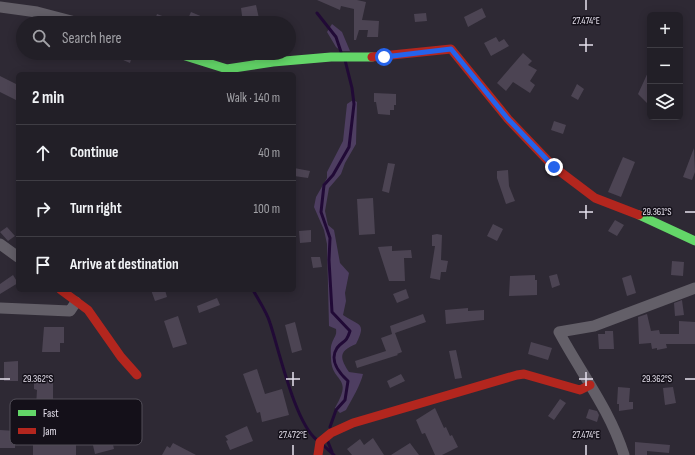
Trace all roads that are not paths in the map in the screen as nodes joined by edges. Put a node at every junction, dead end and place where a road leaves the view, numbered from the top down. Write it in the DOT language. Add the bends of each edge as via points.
graph roads {
  1 [pos="0,7"];
  2 [pos="53,16"];
  3 [pos="198,60"];
  4 [pos="695,240"];
  5 [pos="0,244"];
  6 [pos="16,256"];
  7 [pos="695,288"];
  8 [pos="64,292"];
  9 [pos="76,302"];
  10 [pos="0,308"];
  11 [pos="137,375"];
  12 [pos="590,385"];
  13 [pos="318,455"];
  14 [pos="624,455"];
  1 -- 2 [label="street"];
  3 -- 4 [label="street" via="227,69 273,62 331,57 384,57 451,49 508,119 554,167 595,198"];
  5 -- 6 [label="street"];
  7 -- 12 [label="street" via="594,326 559,332"];
  8 -- 9 [label="street"];
  9 -- 10 [label="street" via="70,310"];
  9 -- 11 [label="street" via="88,310"];
  12 -- 13 [label="street" via="580,390 524,374 517,375 353,423 331,433 320,442"];
  12 -- 14 [label="street" via="617,434"];
}
